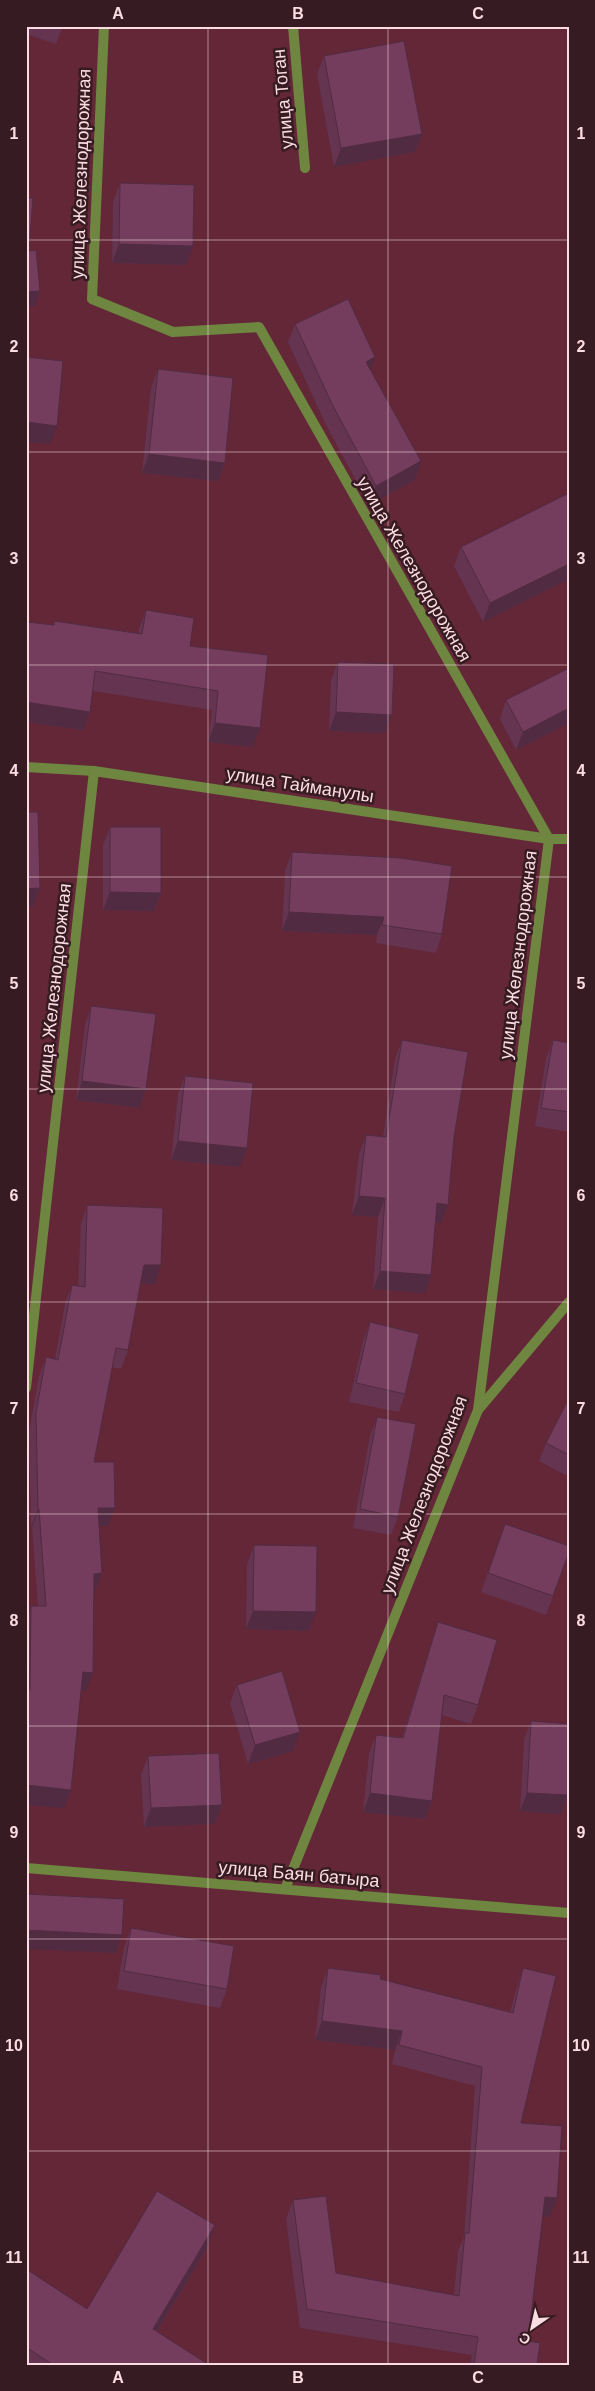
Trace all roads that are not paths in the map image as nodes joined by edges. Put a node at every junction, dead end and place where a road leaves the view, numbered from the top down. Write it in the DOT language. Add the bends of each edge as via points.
graph roads {
  1 [pos="104,26"];
  2 [pos="293,26"];
  3 [pos="306,168"];
  4 [pos="26,767"];
  5 [pos="94,771"];
  6 [pos="549,839"];
  7 [pos="569,839"];
  8 [pos="569,1302"];
  9 [pos="26,1388"];
  10 [pos="478,1410"];
  11 [pos="26,1868"];
  12 [pos="285,1889"];
  13 [pos="569,1913"];
  1 -- 6 [label="street, улица Железнодорожная" via="92,299 173,332 259,327"];
  2 -- 3 [label="street, улица Тоган"];
  4 -- 5 [label="street, улица Тайманулы"];
  5 -- 6 [label="street, улица Тайманулы"];
  5 -- 9 [label="street, улица Железнодорожная"];
  6 -- 7 [label="street, улица Тайманулы"];
  6 -- 10 [label="street, улица Железнодорожная"];
  8 -- 10 [label="street"];
  10 -- 12 [label="street, улица Железнодорожная"];
  11 -- 12 [label="street, улица Баян батыра"];
  12 -- 13 [label="street, улица Баян батыра"];
}
